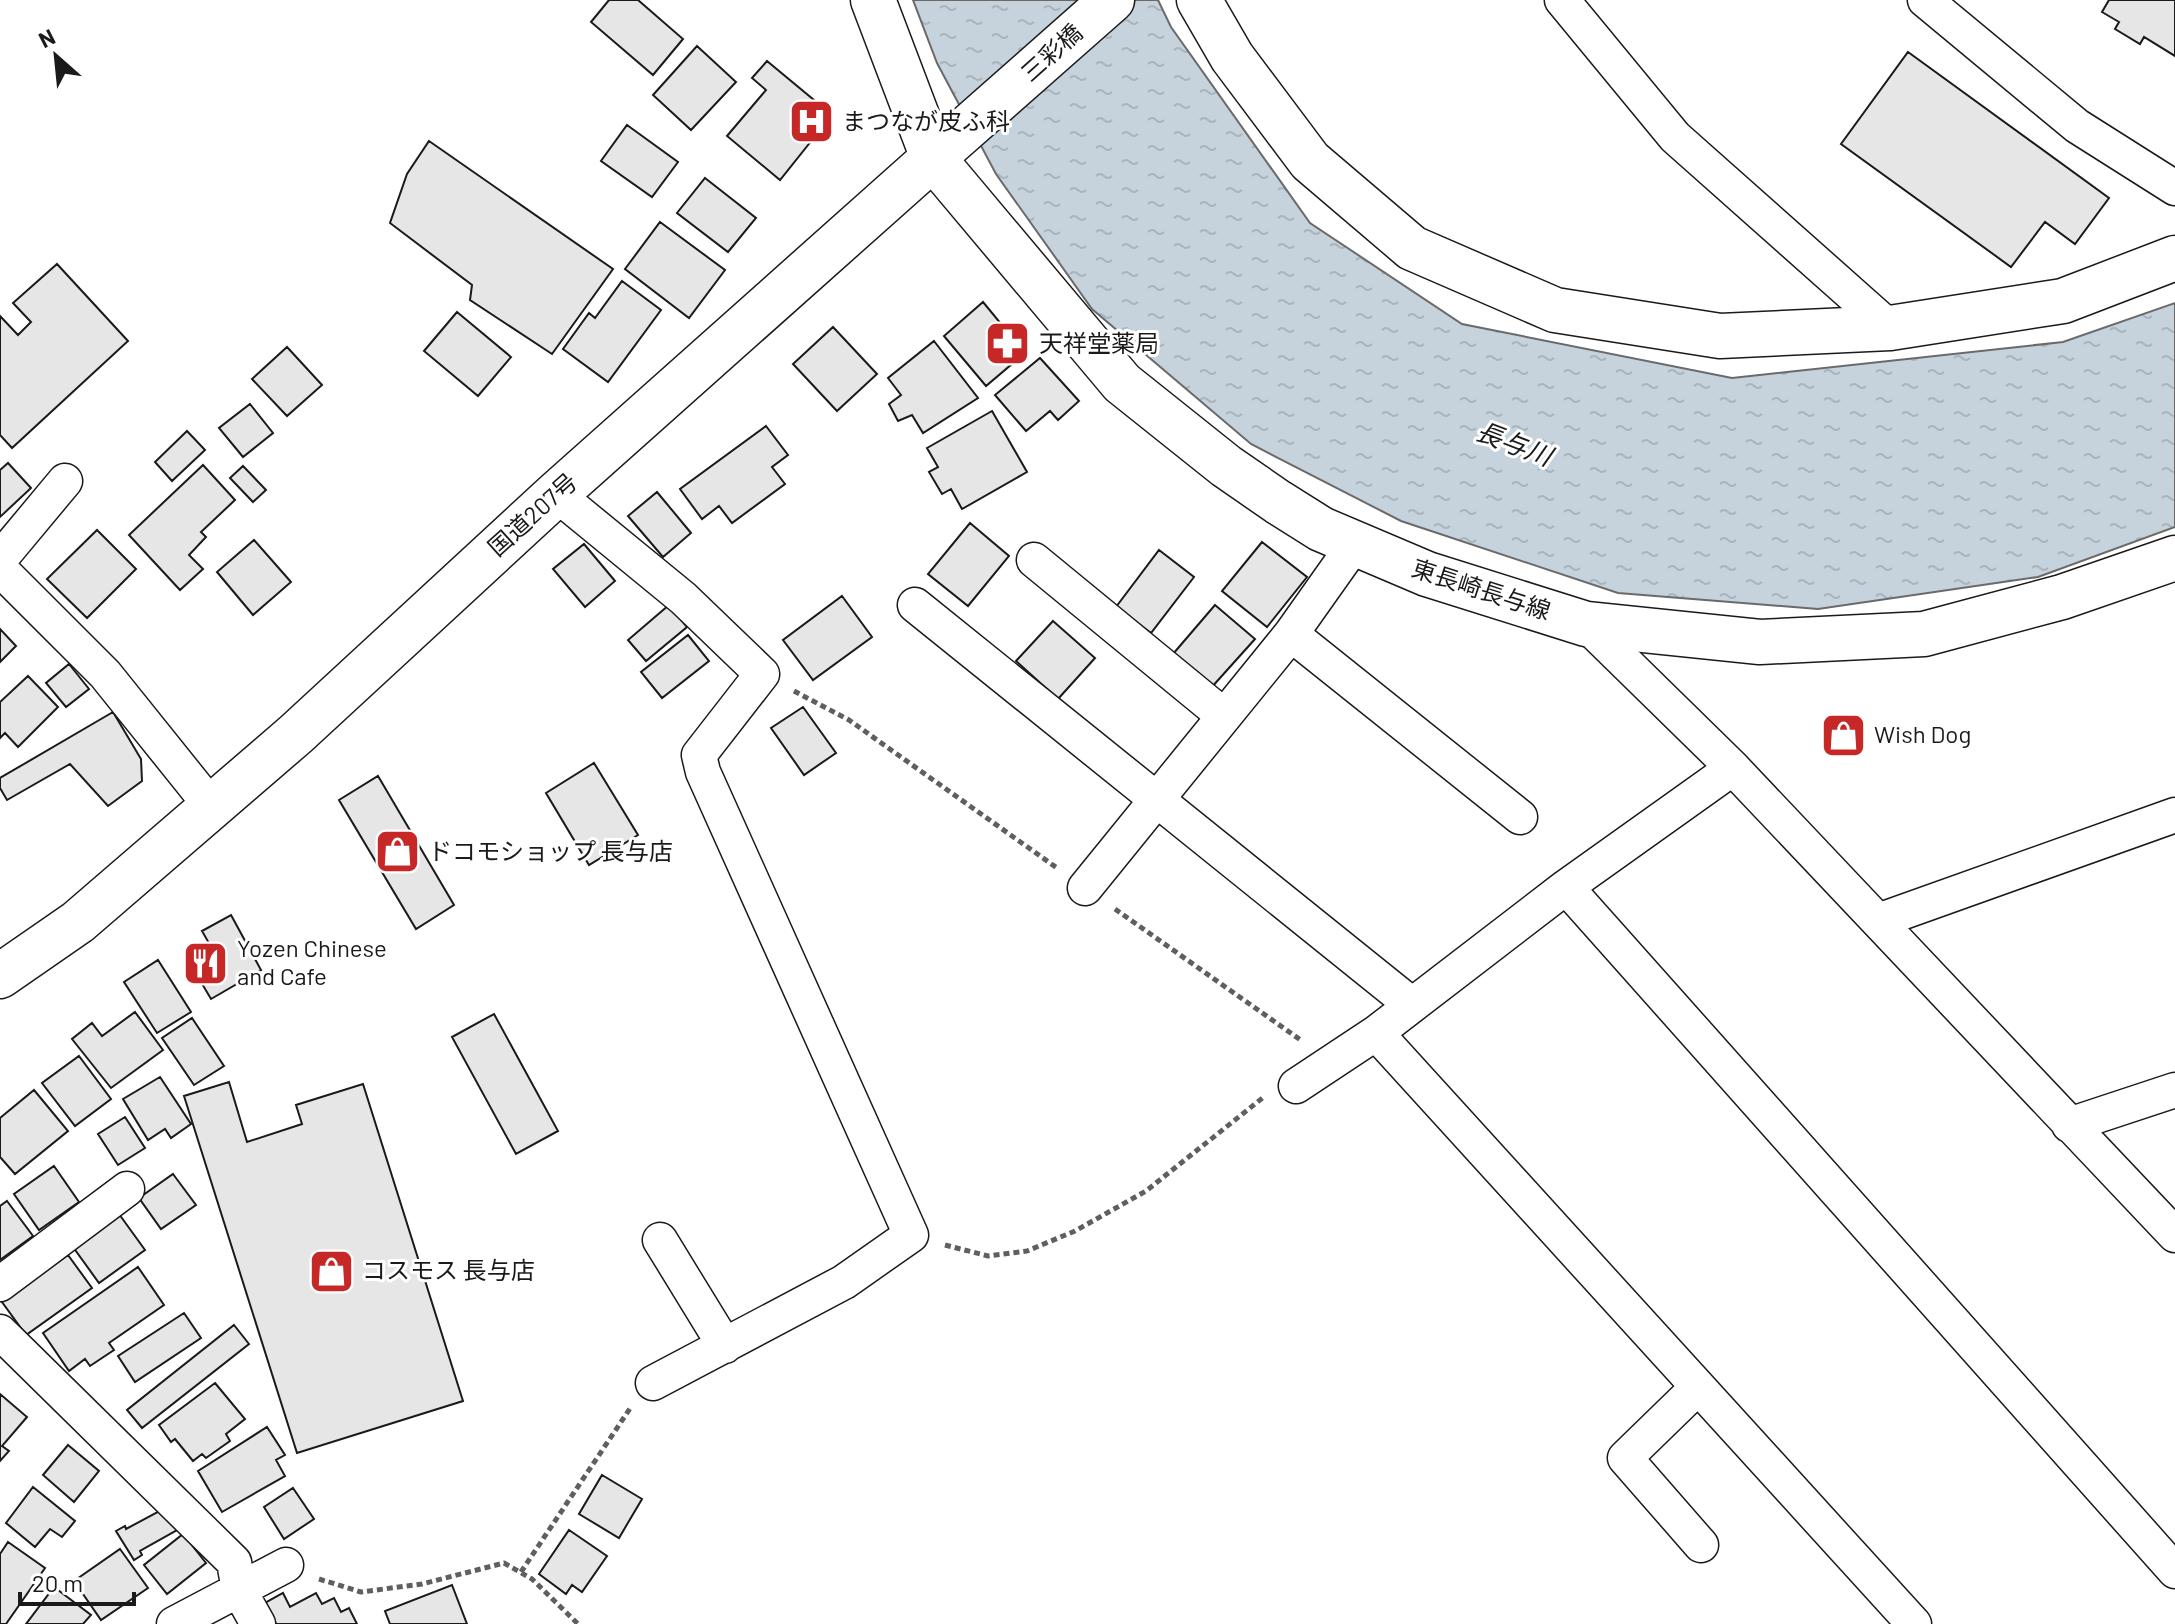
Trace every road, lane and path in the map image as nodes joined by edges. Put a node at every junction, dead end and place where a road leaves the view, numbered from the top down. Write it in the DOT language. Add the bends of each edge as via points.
graph roads {
  1 [pos="873,0"];
  2 [pos="1112,0"];
  3 [pos="1199,0"];
  4 [pos="1925,0"];
  5 [pos="1564,1"];
  6 [pos="945,148"];
  7 [pos="2175,188"];
  8 [pos="2175,258"];
  9 [pos="1890,328"];
  10 [pos="65,481"];
  11 [pos="556,494"];
  12 [pos="1354,545"];
  13 [pos="2175,558"];
  14 [pos="0,559"];
  15 [pos="1034,560"];
  16 [pos="0,569"];
  17 [pos="915,605"];
  18 [pos="1586,624"];
  19 [pos="1291,634"];
  20 [pos="762,674"];
  21 [pos="1224,716"];
  22 [pos="1733,768"];
  23 [pos="1158,800"];
  24 [pos="211,806"];
  25 [pos="2175,815"];
  26 [pos="1520,817"];
  27 [pos="1566,887"];
  28 [pos="1085,888"];
  29 [pos="1878,921"];
  30 [pos="0,976"];
  31 [pos="1412,1005"];
  32 [pos="1376,1033"];
  33 [pos="1333,1063"];
  34 [pos="1296,1086"];
  35 [pos="2175,1090"];
  36 [pos="2069,1125"];
  37 [pos="127,1189"];
  38 [pos="911,1235"];
  39 [pos="2175,1235"];
  40 [pos="660,1240"];
  41 [pos="0,1284"];
  42 [pos="0,1332"];
  43 [pos="725,1346"];
  44 [pos="653,1383"];
  45 [pos="1698,1387"];
  46 [pos="1701,1545"];
  47 [pos="286,1565"];
  48 [pos="2175,1571"];
  49 [pos="521,1572"];
  50 [pos="239,1590"];
  51 [pos="174,1624"];
  52 [pos="258,1624"];
  53 [pos="578,1624"];
  54 [pos="1914,1624"];
  1 -- 6 [label="main road"];
  2 -- 6 [label="main road, 三彩橋"];
  3 -- 9 [label="main road" via="1232,57 1310,161 1412,248 1555,310 1720,336"];
  4 -- 7 [label="street" via="2077,126"];
  5 -- 9 [label="street" via="1675,137"];
  6 -- 11 [label="main road, 国道207号"];
  6 -- 12 [label="main road, 東長崎長与線" via="1122,383 1226,466"];
  8 -- 9 [label="main road" via="2063,301"];
  10 -- 14 [label="street"];
  11 -- 20 [label="street" via="683,598"];
  11 -- 24 [label="main road, 国道207号"];
  12 -- 18 [label="main road, 東長崎長与線"];
  12 -- 19 [label="street"];
  13 -- 18 [label="main road, 東長崎長与線" via="2062,597 1924,634 1760,642"];
  15 -- 21 [label="street"];
  16 -- 24 [label="street" via="105,674"];
  17 -- 23 [label="street"];
  18 -- 22 [label="street"];
  19 -- 21 [label="street"];
  19 -- 26 [label="street"];
  20 -- 28 [label="path" via="849,720"];
  20 -- 38 [label="street" via="699,755 703,772"];
  21 -- 23 [label="street"];
  22 -- 27 [label="street"];
  22 -- 29 [label="street"];
  23 -- 28 [label="street"];
  23 -- 31 [label="street"];
  24 -- 30 [label="main road, 国道207号" via="78,922"];
  25 -- 29 [label="street"];
  27 -- 31 [label="street"];
  27 -- 48 [label="street"];
  28 -- 33 [label="path"];
  29 -- 36 [label="street"];
  31 -- 32 [label="street"];
  32 -- 33 [label="street"];
  32 -- 45 [label="street"];
  33 -- 34 [label="street"];
  34 -- 38 [label="path" via="1272,1090 1146,1191 1027,1251 988,1256"];
  35 -- 36 [label="street"];
  36 -- 39 [label="street"];
  37 -- 41 [label="street"];
  38 -- 43 [label="street" via="844,1282"];
  40 -- 43 [label="street"];
  42 -- 50 [label="street" via="234,1562"];
  43 -- 44 [label="street"];
  44 -- 49 [label="path" via="638,1397"];
  45 -- 46 [label="street" via="1625,1458"];
  45 -- 54 [label="street"];
  47 -- 49 [label="path" via="361,1592 422,1584 504,1563"];
  47 -- 50 [label="street"];
  49 -- 53 [label="path"];
  50 -- 51 [label="street"];
  50 -- 52 [label="street"];
}
